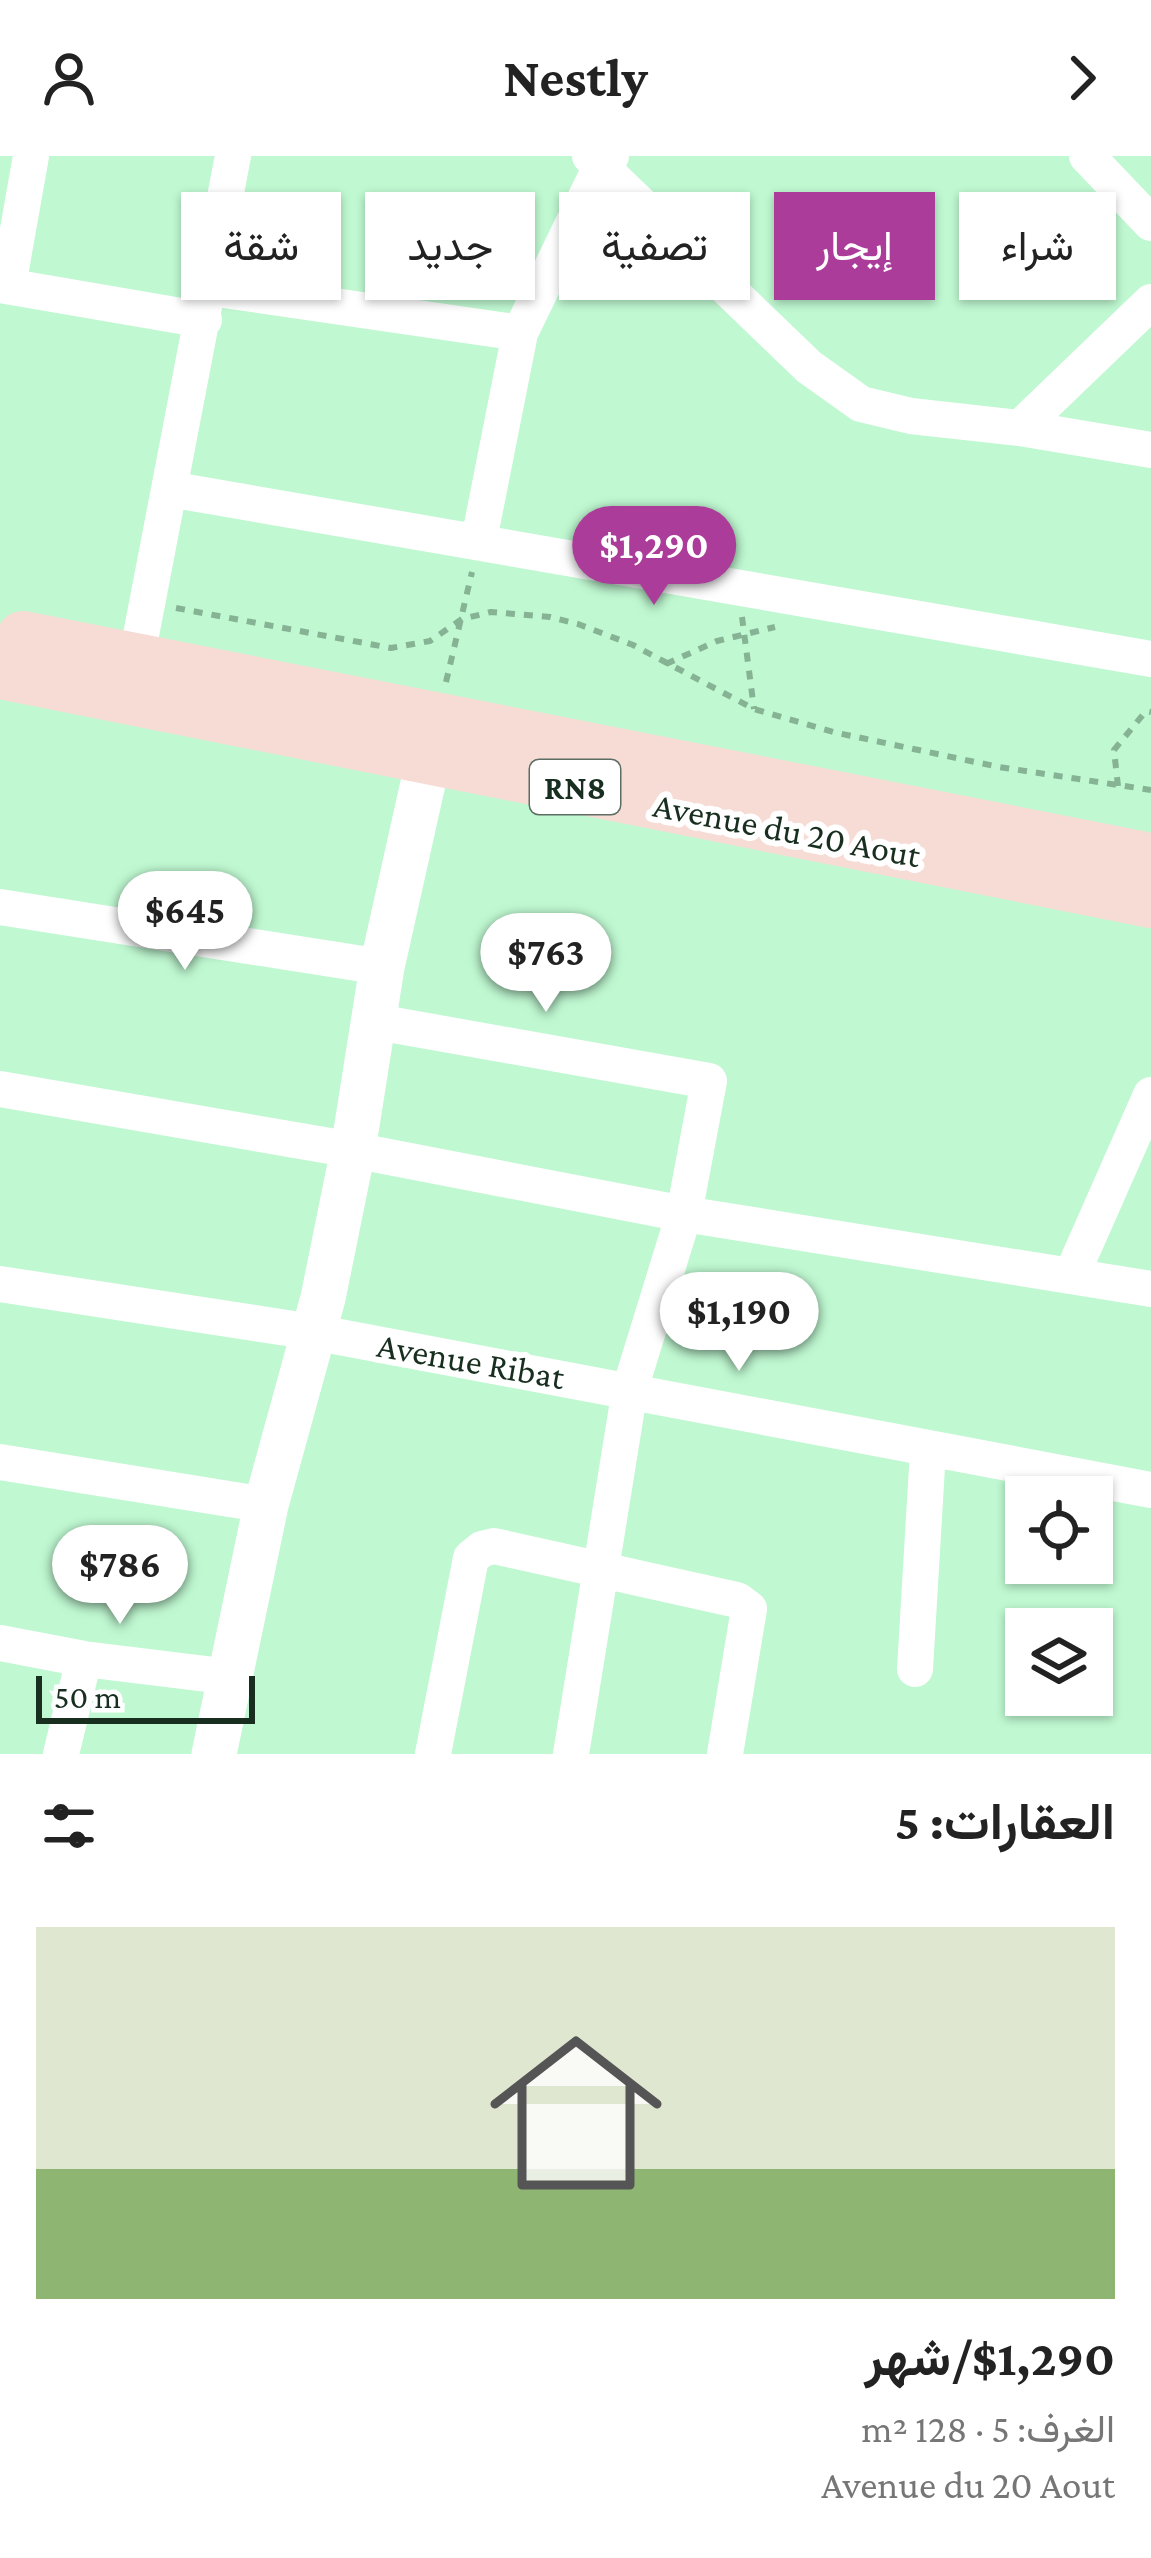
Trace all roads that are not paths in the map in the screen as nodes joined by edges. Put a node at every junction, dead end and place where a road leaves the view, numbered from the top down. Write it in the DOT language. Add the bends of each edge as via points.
graph roads {
  1 [pos="31,156"];
  2 [pos="232,156"];
  3 [pos="1088,156"];
  4 [pos="601,160"];
  5 [pos="1151,224"];
  6 [pos="4,285"];
  7 [pos="1151,302"];
  8 [pos="207,304"];
  9 [pos="520,333"];
  10 [pos="1020,428"];
  11 [pos="1151,450"];
  12 [pos="170,489"];
  13 [pos="479,540"];
  14 [pos="0,634"];
  15 [pos="1151,659"];
  16 [pos="0,672"];
  17 [pos="132,678"];
  18 [pos="433,739"];
  19 [pos="1151,860"];
  20 [pos="1151,901"];
  21 [pos="0,908"];
  22 [pos="382,967"];
  23 [pos="371,1021"];
  24 [pos="0,1089"];
  25 [pos="1147,1113"];
  26 [pos="353,1150"];
  27 [pos="684,1214"];
  28 [pos="1072,1274"];
  29 [pos="0,1284"];
  30 [pos="1151,1289"];
  31 [pos="313,1332"];
  32 [pos="630,1389"];
  33 [pos="928,1450"];
  34 [pos="0,1462"];
  35 [pos="1151,1490"];
  36 [pos="266,1505"];
  37 [pos="603,1568"];
  38 [pos="0,1643"];
  39 [pos="84,1659"];
  40 [pos="915,1669"];
  41 [pos="231,1676"];
  42 [pos="61,1754"];
  43 [pos="214,1754"];
  44 [pos="433,1754"];
  45 [pos="571,1754"];
  46 [pos="725,1754"];
  1 -- 6 [label="street"];
  2 -- 8 [label="street"];
  3 -- 5 [label="street"];
  4 -- 9 [label="street"];
  4 -- 10 [label="street" via="809,367 860,404"];
  6 -- 8 [label="street"];
  7 -- 10 [label="street"];
  8 -- 9 [label="street"];
  8 -- 12 [label="street"];
  9 -- 13 [label="street"];
  10 -- 11 [label="street"];
  12 -- 13 [label="street"];
  12 -- 17 [label="street"];
  13 -- 15 [label="street"];
  14 -- 17 [label="main road, Avenue du 20 Aout / RN8"];
  16 -- 17 [label="main road, Avenue du 20 Aout / RN8"];
  17 -- 18 [label="main road, Avenue du 20 Aout / RN8"];
  18 -- 19 [label="main road, Avenue du 20 Aout / RN8"];
  18 -- 20 [label="main road, Avenue du 20 Aout / RN8"];
  18 -- 22 [label="street"];
  21 -- 22 [label="street"];
  22 -- 23 [label="street"];
  23 -- 26 [label="street"];
  23 -- 27 [label="street" via="709,1081"];
  24 -- 26 [label="street"];
  25 -- 28 [label="street"];
  26 -- 27 [label="street"];
  26 -- 31 [label="street"];
  27 -- 28 [label="street"];
  27 -- 32 [label="street"];
  28 -- 30 [label="street"];
  29 -- 31 [label="street, Avenue Ribat"];
  31 -- 32 [label="street, Avenue Ribat"];
  31 -- 36 [label="street"];
  32 -- 33 [label="street, Avenue Ribat"];
  32 -- 37 [label="street"];
  33 -- 35 [label="street, Avenue Ribat"];
  33 -- 40 [label="street"];
  34 -- 36 [label="street"];
  36 -- 41 [label="street"];
  37 -- 44 [label="street" via="494,1546 471,1558"];
  37 -- 45 [label="street"];
  37 -- 46 [label="street" via="737,1600 748,1610"];
  38 -- 39 [label="street"];
  39 -- 41 [label="street"];
  39 -- 42 [label="street"];
  41 -- 43 [label="street"];
}
